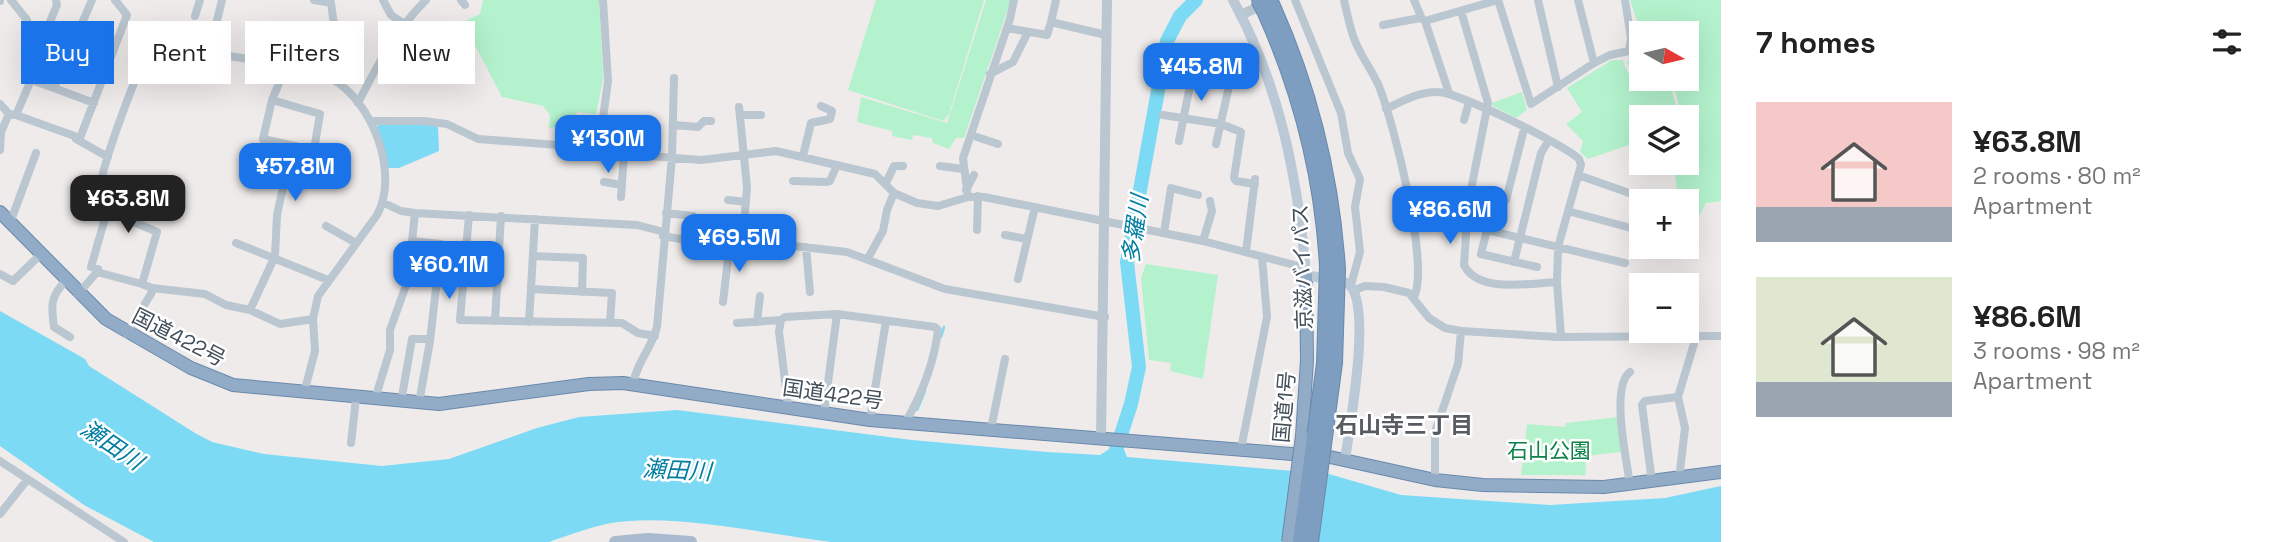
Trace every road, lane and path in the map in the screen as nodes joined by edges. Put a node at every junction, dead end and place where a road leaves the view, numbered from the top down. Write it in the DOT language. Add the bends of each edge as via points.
graph roads {
  1 [pos="11,0"];
  2 [pos="56,0"];
  3 [pos="92,0"];
  4 [pos="115,0"];
  5 [pos="200,0"];
  6 [pos="222,0"];
  7 [pos="314,0"];
  8 [pos="383,0"];
  9 [pos="426,0"];
  10 [pos="604,0"];
  11 [pos="1014,0"];
  12 [pos="1056,0"];
  13 [pos="1107,0"];
  14 [pos="1233,0"];
  15 [pos="1295,0"];
  16 [pos="1344,0"];
  17 [pos="1414,0"];
  18 [pos="1538,0"];
  19 [pos="1578,0"];
  20 [pos="1625,0"];
  21 [pos="335,2"];
  22 [pos="1268,3"];
  23 [pos="1461,11"];
  24 [pos="1241,15"];
  25 [pos="195,16"];
  26 [pos="1422,19"];
  27 [pos="27,20"];
  28 [pos="50,21"];
  29 [pos="217,21"];
  30 [pos="336,21"];
  31 [pos="400,21"];
  32 [pos="405,21"];
  33 [pos="1051,22"];
  34 [pos="1383,25"];
  35 [pos="1007,28"];
  36 [pos="1028,32"];
  37 [pos="1106,35"];
  38 [pos="1258,54"];
  39 [pos="1195,60"];
  40 [pos="1594,62"];
  41 [pos="378,64"];
  42 [pos="990,74"];
  43 [pos="674,78"];
  44 [pos="135,84"];
  45 [pos="279,84"];
  46 [pos="339,84"];
  47 [pos="1558,87"];
  48 [pos="54,88"];
  49 [pos="1449,93"];
  50 [pos="272,100"];
  51 [pos="1469,102"];
  52 [pos="94,103"];
  53 [pos="358,103"];
  54 [pos="0,104"];
  55 [pos="821,106"];
  56 [pos="1386,109"];
  57 [pos="1487,110"];
  58 [pos="13,115"];
  59 [pos="761,115"];
  60 [pos="1163,115"];
  61 [pos="1184,118"];
  62 [pos="1464,120"];
  63 [pos="372,121"];
  64 [pos="711,121"];
  65 [pos="1221,124"];
  66 [pos="674,125"];
  67 [pos="1524,129"];
  68 [pos="971,135"];
  69 [pos="76,139"];
  70 [pos="1549,140"];
  71 [pos="1180,141"];
  72 [pos="998,144"];
  73 [pos="1216,144"];
  74 [pos="292,146"];
  75 [pos="599,148"];
  76 [pos="0,150"];
  77 [pos="36,153"];
  78 [pos="624,154"];
  79 [pos="743,154"];
  80 [pos="803,156"];
  81 [pos="108,157"];
  82 [pos="672,157"];
  83 [pos="837,165"];
  84 [pos="903,166"];
  85 [pos="940,166"];
  86 [pos="963,169"];
  87 [pos="974,175"];
  88 [pos="1578,175"];
  89 [pos="793,181"];
  90 [pos="604,182"];
  91 [pos="886,183"];
  92 [pos="622,185"];
  93 [pos="894,193"];
  94 [pos="1629,193"];
  95 [pos="967,194"];
  96 [pos="1198,195"];
  97 [pos="978,196"];
  98 [pos="621,197"];
  99 [pos="1470,197"];
  100 [pos="728,200"];
  101 [pos="1210,201"];
  102 [pos="746,202"];
  103 [pos="383,203"];
  104 [pos="1035,207"];
  105 [pos="108,208"];
  106 [pos="1568,211"];
  107 [pos="0,212"];
  108 [pos="666,212"];
  109 [pos="746,212"];
  110 [pos="415,213"];
  111 [pos="469,215"];
  112 [pos="501,216"];
  113 [pos="693,216"];
  114 [pos="535,219"];
  115 [pos="1105,221"];
  116 [pos="10,223"];
  117 [pos="326,226"];
  118 [pos="1629,227"];
  119 [pos="977,230"];
  120 [pos="1164,233"];
  121 [pos="664,234"];
  122 [pos="1005,235"];
  123 [pos="1520,238"];
  124 [pos="1027,239"];
  125 [pos="730,241"];
  126 [pos="1203,241"];
  127 [pos="236,243"];
  128 [pos="356,243"];
  129 [pos="806,247"];
  130 [pos="1558,247"];
  131 [pos="1246,252"];
  132 [pos="40,254"];
  133 [pos="275,256"];
  134 [pos="533,256"];
  135 [pos="1262,257"];
  136 [pos="868,258"];
  137 [pos="1514,262"];
  138 [pos="1625,263"];
  139 [pos="1537,267"];
  140 [pos="1333,268"];
  141 [pos="1306,271"];
  142 [pos="97,272"];
  143 [pos="0,274"];
  144 [pos="408,276"];
  145 [pos="1018,278"];
  146 [pos="328,280"];
  147 [pos="66,281"];
  148 [pos="1557,282"];
  149 [pos="142,284"];
  150 [pos="152,288"];
  151 [pos="1353,288"];
  152 [pos="531,289"];
  153 [pos="582,292"];
  154 [pos="810,292"];
  155 [pos="78,294"];
  156 [pos="760,296"];
  157 [pos="1414,297"];
  158 [pos="723,302"];
  159 [pos="250,310"];
  160 [pos="837,314"];
  161 [pos="1105,317"];
  162 [pos="313,319"];
  163 [pos="781,320"];
  164 [pos="495,321"];
  165 [pos="886,321"];
  166 [pos="529,322"];
  167 [pos="757,322"];
  168 [pos="610,323"];
  169 [pos="737,323"];
  170 [pos="1461,331"];
  171 [pos="127,334"];
  172 [pos="655,336"];
  173 [pos="1721,336"];
  174 [pos="70,337"];
  175 [pos="1560,337"];
  176 [pos="1629,337"];
  177 [pos="1699,337"];
  178 [pos="430,339"];
  179 [pos="1694,343"];
  180 [pos="1005,359"];
  181 [pos="1630,372"];
  182 [pos="633,385"];
  183 [pos="304,393"];
  184 [pos="1678,397"];
  185 [pos="356,398"];
  186 [pos="375,400"];
  187 [pos="401,402"];
  188 [pos="419,403"];
  189 [pos="788,408"];
  190 [pos="824,413"];
  191 [pos="870,420"];
  192 [pos="905,423"];
  193 [pos="991,429"];
  194 [pos="1107,437"];
  195 [pos="351,443"];
  196 [pos="1241,449"];
  197 [pos="1345,460"];
  198 [pos="0,461"];
  199 [pos="1721,472"];
  200 [pos="1679,479"];
  201 [pos="1435,480"];
  202 [pos="27,481"];
  203 [pos="1652,482"];
  204 [pos="1630,485"];
  205 [pos="3,503"];
  206 [pos="0,514"];
  207 [pos="120,540"];
  208 [pos="615,542"];
  209 [pos="691,542"];
  210 [pos="1288,542"];
  211 [pos="1300,542"];
  212 [pos="1311,542"];
  1 -- 27 [label="street"];
  2 -- 28 [label="street"];
  3 -- 48 [label="street"];
  4 -- 52 [label="street" via="127,15"];
  5 -- 25 [label="street"];
  6 -- 29 [label="street"];
  7 -- 21 [label="street"];
  8 -- 31 [label="street"];
  9 -- 32 [label="street"];
  10 -- 75 [label="street" via="608,81"];
  11 -- 35 [label="street"];
  12 -- 33 [label="street"];
  13 -- 37 [label="street"];
  14 -- 24 [label="main road"];
  15 -- 151 [label="street" via="1341,113 1348,153 1360,179 1355,207 1360,252"];
  16 -- 56 [label="street" via="1354,41"];
  17 -- 26 [label="street"];
  18 -- 47 [label="street"];
  19 -- 40 [label="street"];
  20 -- 40 [label="street" via="1632,37 1629,51"];
  21 -- 30 [label="street"];
  22 -- 24 [label="street"];
  22 -- 140 [label="highway, 京滋バイパス" via="1308,133"];
  23 -- 26 [label="street"];
  23 -- 47 [label="street" via="1498,0 1528,102 1535,103"];
  23 -- 57 [label="street"];
  24 -- 38 [label="main road"];
  26 -- 34 [label="street"];
  26 -- 49 [label="street"];
  33 -- 36 [label="street" via="1047,35"];
  33 -- 37 [label="street"];
  35 -- 36 [label="street"];
  35 -- 42 [label="street"];
  36 -- 42 [label="street" via="1013,62"];
  37 -- 115 [label="street"];
  38 -- 65 [label="street" via="1232,73"];
  38 -- 141 [label="main road" via="1289,146"];
  39 -- 61 [label="street"];
  40 -- 47 [label="street"];
  41 -- 53 [label="street"];
  42 -- 68 [label="street"];
  43 -- 66 [label="street"];
  44 -- 81 [label="street"];
  45 -- 50 [label="street"];
  46 -- 53 [label="street"];
  48 -- 52 [label="street"];
  48 -- 58 [label="street" via="31,79"];
  49 -- 51 [label="street"];
  49 -- 56 [label="street" via="1421,94"];
  50 -- 74 [label="street" via="263,139"];
  50 -- 74 [label="street" via="320,114 318,151"];
  51 -- 57 [label="street"];
  51 -- 62 [label="street"];
  52 -- 69 [label="street"];
  53 -- 63 [label="street"];
  54 -- 58 [label="street"];
  55 -- 80 [label="street" via="832,111 830,119 811,123"];
  56 -- 157 [label="street" via="1418,256 1419,285"];
  57 -- 67 [label="street"];
  57 -- 99 [label="street"];
  58 -- 69 [label="street"];
  58 -- 76 [label="street" via="1,132"];
  59 -- 79 [label="street" via="740,111"];
  60 -- 61 [label="street"];
  61 -- 65 [label="street"];
  61 -- 71 [label="street"];
  63 -- 75 [label="street" via="424,121 447,124 478,139"];
  63 -- 103 [label="street" via="386,172"];
  64 -- 66 [label="street" via="698,127"];
  65 -- 73 [label="street"];
  65 -- 131 [label="street" via="1241,132 1236,181 1255,181"];
  66 -- 82 [label="street"];
  67 -- 70 [label="street"];
  67 -- 99 [label="street" via="1506,200"];
  68 -- 72 [label="street"];
  68 -- 86 [label="street"];
  69 -- 81 [label="street"];
  70 -- 88 [label="street" via="1579,159"];
  70 -- 123 [label="street" via="1541,153"];
  74 -- 133 [label="street" via="277,215"];
  75 -- 78 [label="street"];
  77 -- 116 [label="street"];
  78 -- 82 [label="street"];
  78 -- 92 [label="street"];
  79 -- 80 [label="street" via="776,151"];
  79 -- 82 [label="street" via="701,160"];
  79 -- 102 [label="street"];
  80 -- 83 [label="street"];
  81 -- 105 [label="street" via="98,195"];
  82 -- 108 [label="street"];
  83 -- 89 [label="street" via="826,182"];
  83 -- 91 [label="street" via="875,174"];
  84 -- 91 [label="street" via="894,166"];
  85 -- 86 [label="street"];
  86 -- 95 [label="street"];
  87 -- 95 [label="street"];
  88 -- 94 [label="street"];
  88 -- 106 [label="street"];
  90 -- 92 [label="street"];
  91 -- 93 [label="street"];
  92 -- 98 [label="street"];
  93 -- 95 [label="street" via="932,206"];
  93 -- 136 [label="street" via="883,231"];
  95 -- 97 [label="street"];
  96 -- 120 [label="street" via="1171,188"];
  97 -- 104 [label="street"];
  97 -- 119 [label="street"];
  99 -- 148 [label="street" via="1464,254 1468,272 1488,282"];
  100 -- 102 [label="street"];
  101 -- 126 [label="street" via="1212,211"];
  102 -- 109 [label="street"];
  103 -- 110 [label="street"];
  103 -- 128 [label="street"];
  104 -- 115 [label="street"];
  104 -- 124 [label="street"];
  105 -- 142 [label="street" via="91,267"];
  105 -- 149 [label="street" via="157,232"];
  106 -- 118 [label="street"];
  106 -- 130 [label="street"];
  107 -- 116 [label="highway, 国道422号"];
  108 -- 113 [label="street"];
  108 -- 121 [label="street"];
  110 -- 111 [label="street"];
  110 -- 178 [label="street" via="412,241 441,244 442,282"];
  111 -- 112 [label="street"];
  111 -- 164 [label="street" via="460,320"];
  112 -- 114 [label="street"];
  112 -- 164 [label="street"];
  114 -- 121 [label="street" via="645,226"];
  114 -- 134 [label="street"];
  115 -- 120 [label="street"];
  115 -- 161 [label="street"];
  116 -- 132 [label="highway, 国道422号"];
  117 -- 128 [label="street"];
  120 -- 126 [label="street"];
  121 -- 125 [label="street" via="698,242"];
  121 -- 172 [label="street"];
  122 -- 124 [label="street"];
  123 -- 130 [label="street"];
  123 -- 137 [label="street"];
  123 -- 137 [label="street" via="1487,230 1481,254"];
  124 -- 145 [label="street"];
  125 -- 129 [label="street"];
  125 -- 158 [label="street"];
  126 -- 131 [label="street"];
  127 -- 133 [label="street"];
  128 -- 146 [label="street"];
  129 -- 136 [label="street"];
  129 -- 154 [label="street"];
  130 -- 138 [label="street"];
  130 -- 148 [label="street"];
  131 -- 135 [label="street"];
  132 -- 143 [label="street" via="13,281"];
  132 -- 147 [label="highway, 国道422号"];
  133 -- 146 [label="street"];
  133 -- 159 [label="street"];
  134 -- 152 [label="street"];
  134 -- 153 [label="street" via="583,258"];
  135 -- 141 [label="street"];
  135 -- 196 [label="street" via="1267,317"];
  136 -- 161 [label="street" via="945,289"];
  137 -- 139 [label="street"];
  140 -- 211 [label="highway, 京滋バイパス, bridge"];
  140 -- 212 [label="highway, 京滋バイパス, bridge" via="1335,363"];
  141 -- 151 [label="main road"];
  141 -- 210 [label="highway, 国道1号, bridge" via="1307,379"];
  142 -- 149 [label="street"];
  142 -- 155 [label="street"];
  144 -- 186 [label="street" via="390,330 390,350"];
  146 -- 162 [label="street" via="318,296"];
  147 -- 155 [label="highway, 国道422号"];
  147 -- 174 [label="street" via="51,298 51,309 54,327"];
  148 -- 175 [label="street"];
  149 -- 150 [label="street"];
  150 -- 159 [label="street" via="205,294"];
  150 -- 171 [label="street"];
  151 -- 157 [label="street" via="1384,287"];
  151 -- 197 [label="main road" via="1360,304 1358,359"];
  152 -- 153 [label="street"];
  152 -- 166 [label="street"];
  153 -- 168 [label="street" via="612,293"];
  155 -- 171 [label="highway, 国道422号"];
  156 -- 167 [label="street"];
  157 -- 170 [label="street" via="1429,318"];
  159 -- 162 [label="street" via="280,324"];
  160 -- 163 [label="street"];
  160 -- 165 [label="street"];
  160 -- 190 [label="street"];
  161 -- 194 [label="street"];
  162 -- 183 [label="street" via="315,351"];
  163 -- 167 [label="street"];
  163 -- 189 [label="street"];
  164 -- 166 [label="street"];
  165 -- 191 [label="street"];
  165 -- 192 [label="street" via="938,330 923,390"];
  166 -- 168 [label="street"];
  167 -- 169 [label="street"];
  168 -- 172 [label="street"];
  170 -- 175 [label="street"];
  170 -- 201 [label="street" via="1458,364 1436,432"];
  171 -- 183 [label="highway, 国道422号" via="219,380"];
  172 -- 182 [label="street" via="635,372"];
  173 -- 177 [label="street"];
  175 -- 176 [label="street"];
  178 -- 187 [label="street" via="412,339"];
  178 -- 188 [label="street"];
  179 -- 184 [label="street"];
  180 -- 193 [label="street"];
  181 -- 204 [label="street" via="1621,406"];
  182 -- 188 [label="highway, 国道422号" via="605,383"];
  182 -- 189 [label="highway, 国道422号"];
  183 -- 185 [label="highway, 国道422号"];
  184 -- 200 [label="street" via="1685,428"];
  184 -- 203 [label="street" via="1642,404"];
  185 -- 186 [label="highway, 国道422号"];
  185 -- 195 [label="street"];
  186 -- 187 [label="highway, 国道422号"];
  187 -- 188 [label="highway, 国道422号"];
  189 -- 190 [label="highway, 国道422号"];
  190 -- 191 [label="highway, 国道422号"];
  191 -- 192 [label="highway, 国道422号"];
  192 -- 193 [label="highway, 国道422号"];
  193 -- 194 [label="highway, 国道422号"];
  194 -- 196 [label="highway, 国道422号"];
  196 -- 197 [label="highway, 国道422号"];
  197 -- 201 [label="highway, 国道422号"];
  198 -- 202 [label="street"];
  199 -- 200 [label="highway, 国道422号"];
  200 -- 203 [label="highway, 国道422号"];
  201 -- 204 [label="highway, 国道422号" via="1530,487"];
  202 -- 205 [label="street"];
  202 -- 207 [label="street"];
  203 -- 204 [label="highway, 国道422号"];
  205 -- 206 [label="street"];
  208 -- 209 [label="main road"];
}
